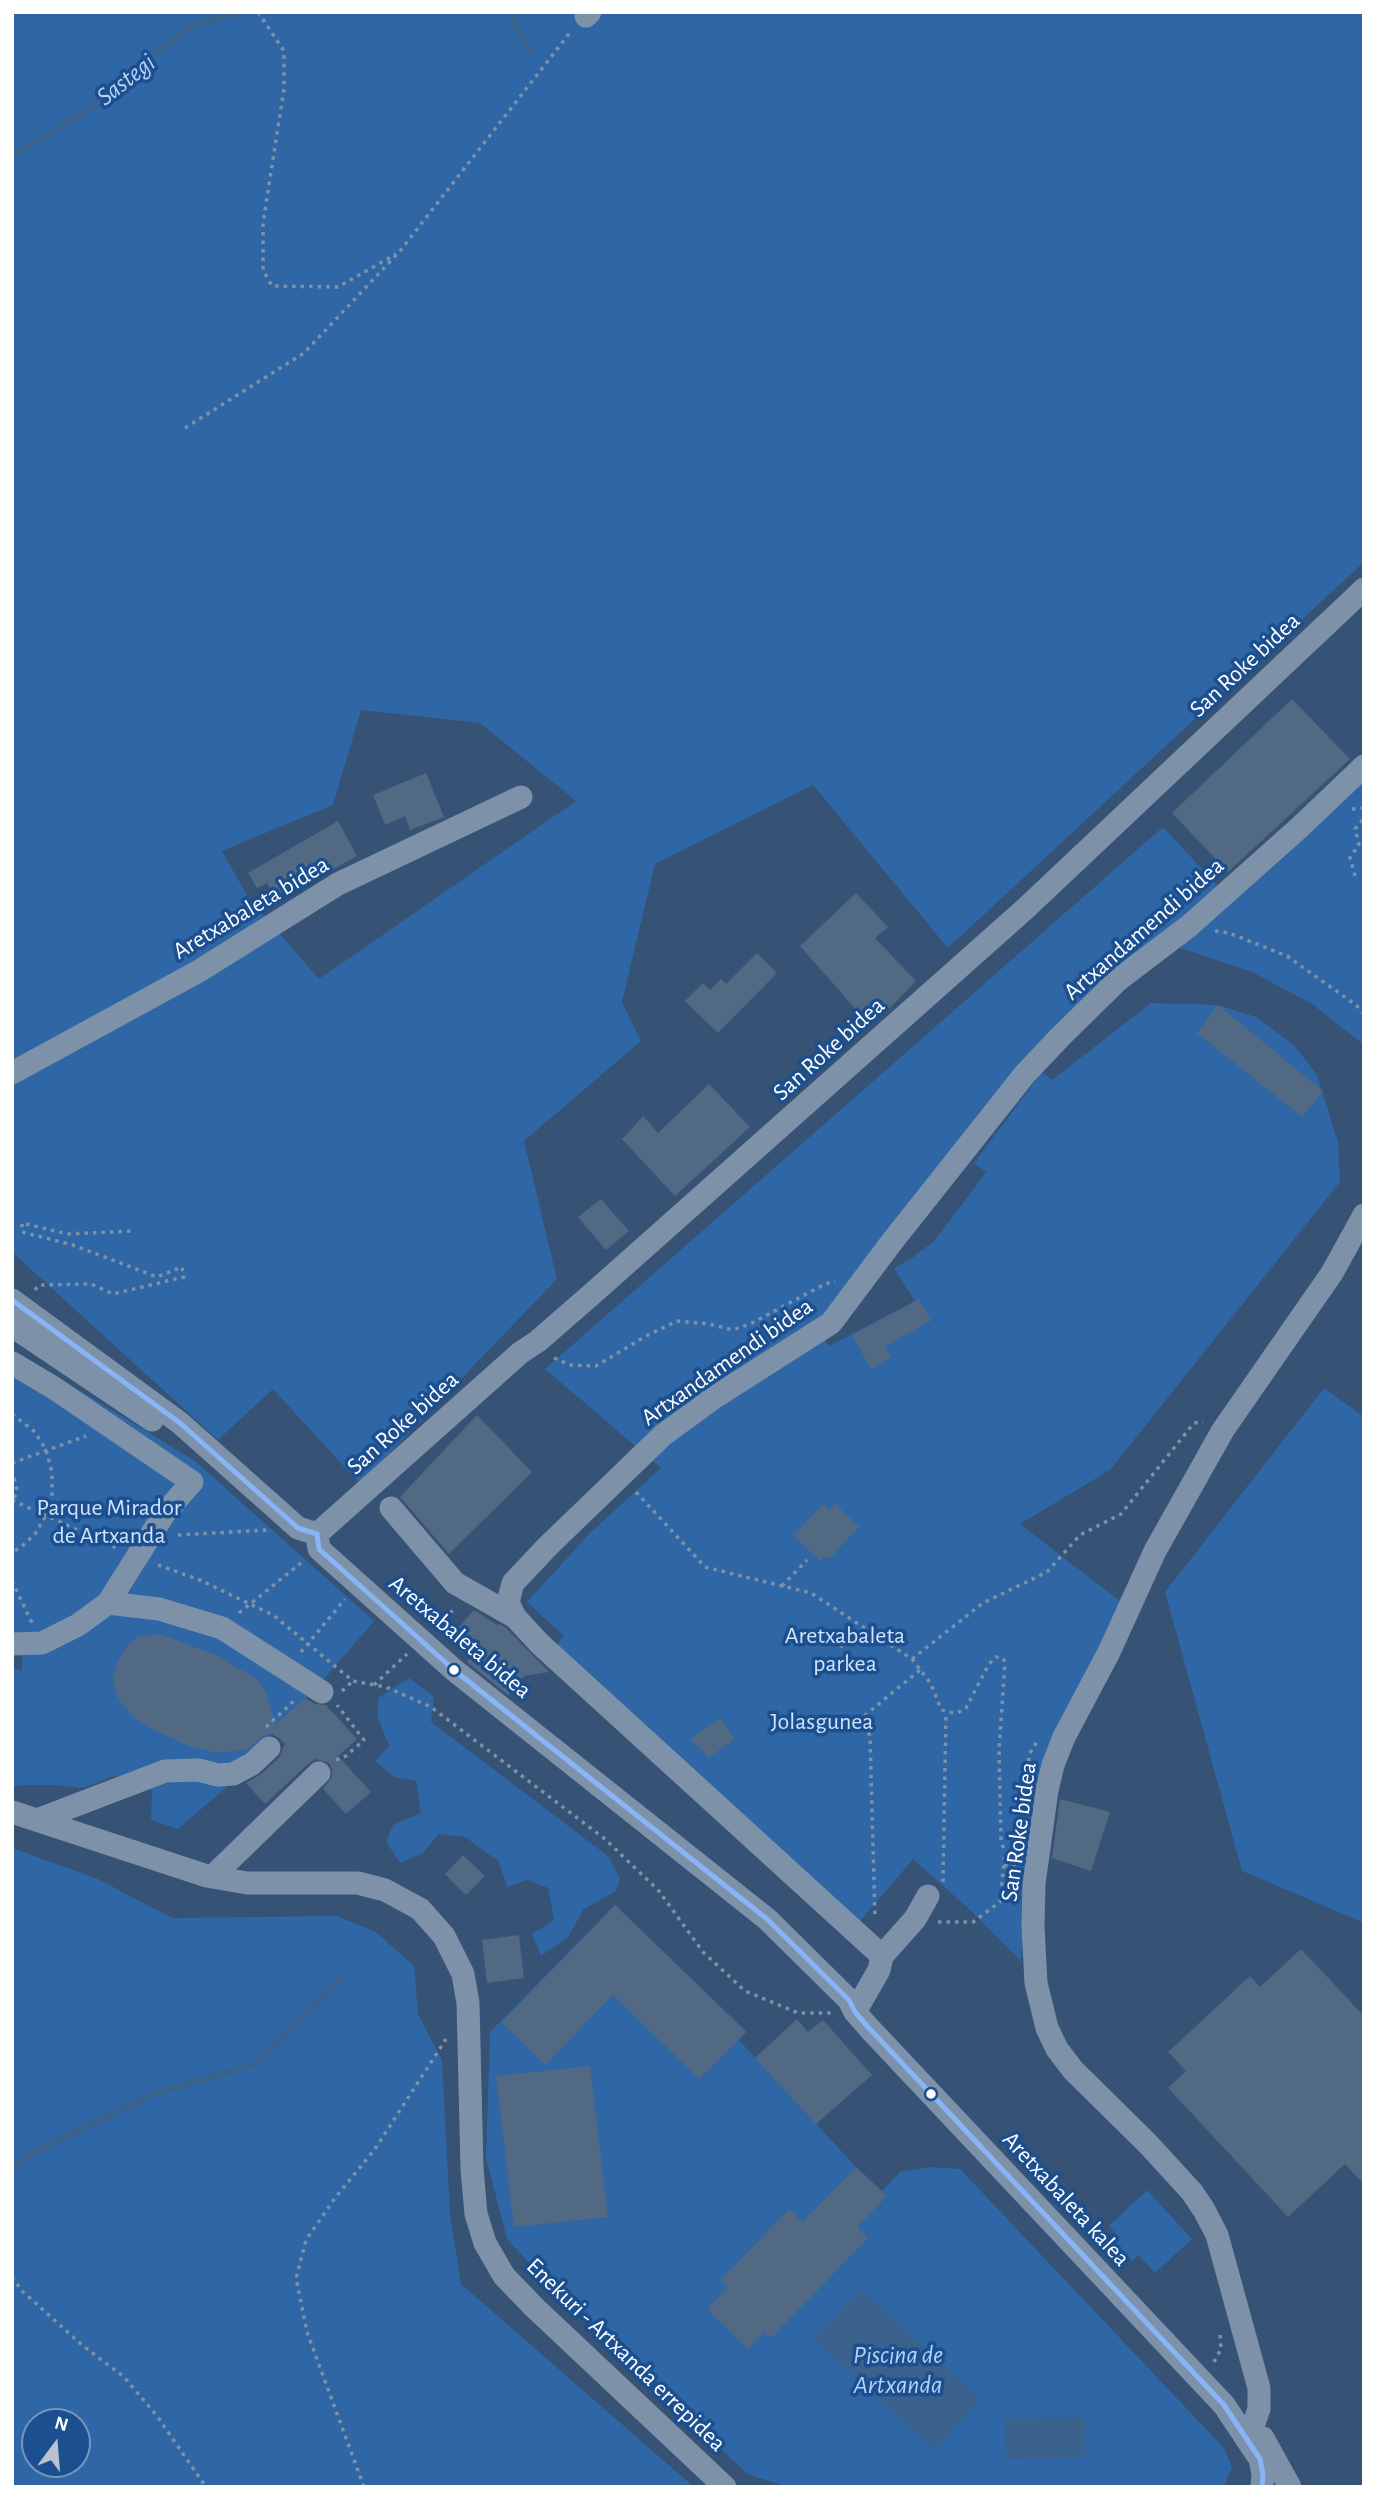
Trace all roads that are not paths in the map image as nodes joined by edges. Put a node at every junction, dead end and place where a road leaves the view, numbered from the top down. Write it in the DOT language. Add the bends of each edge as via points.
graph roads {
  1 [pos="1364,589"];
  2 [pos="1364,766"];
  3 [pos="521,797"];
  4 [pos="12,1073"];
  5 [pos="1364,1215"];
  6 [pos="12,1300"];
  7 [pos="12,1326"];
  8 [pos="12,1363"];
  9 [pos="218,1455"];
  10 [pos="391,1508"];
  11 [pos="311,1537"];
  12 [pos="108,1603"];
  13 [pos="515,1618"];
  14 [pos="12,1644"];
  15 [pos="322,1693"];
  16 [pos="269,1748"];
  17 [pos="319,1773"];
  18 [pos="12,1812"];
  19 [pos="37,1820"];
  20 [pos="209,1877"];
  21 [pos="936,1889"];
  22 [pos="882,1956"];
  23 [pos="862,2020"];
  24 [pos="1224,2405"];
  25 [pos="1253,2426"];
  26 [pos="725,2487"];
  27 [pos="1262,2487"];
  28 [pos="1290,2487"];
  1 -- 11 [label="street, San Roke bidea" via="1025,909"];
  2 -- 13 [label="street, Artxandamendi bidea" via="1189,926 1118,980 1025,1074 831,1324 663,1435 548,1546 513,1583 508,1602"];
  3 -- 4 [label="street, Aretxabaleta bidea" via="338,884 200,971"];
  5 -- 25 [label="street, San Roke bidea" via="1332,1273 1223,1430 1155,1551 1053,1765 1038,1849 1033,1926 1036,1983 1047,2028 1057,2049 1095,2093 1192,2192 1217,2235 1259,2388"];
  6 -- 9 [label="street, Aretxabaleta bidea"];
  7 -- 9 [label="street" via="196,1450"];
  8 -- 12 [label="street" via="192,1482 164,1514"];
  9 -- 11 [label="street, Aretxabaleta bidea"];
  10 -- 13 [label="street" via="456,1583"];
  11 -- 23 [label="street, Aretxabaleta bidea" via="357,1585 454,1670 767,1919 849,2000"];
  12 -- 14 [label="street" via="42,1643"];
  12 -- 15 [label="street" via="159,1609 222,1628"];
  13 -- 22 [label="street"];
  16 -- 19 [label="street" via="233,1774 165,1771"];
  17 -- 20 [label="street"];
  18 -- 19 [label="street"];
  19 -- 20 [label="street, Enekuri - Artxanda errepidea"];
  20 -- 26 [label="street, Enekuri - Artxanda errepidea" via="247,1883 358,1883 386,1890 433,1921 455,1953 468,2003 475,2214 485,2243 505,2276 535,2308"];
  21 -- 22 [label="street"];
  22 -- 23 [label="street"];
  23 -- 24 [label="street, Aretxabaleta kalea"];
  24 -- 25 [label="street, Aretxabaleta kalea"];
  24 -- 27 [label="street, Aretxabaleta kalea" via="1260,2459"];
  25 -- 28 [label="street, Aretxabaleta kalea"];
}
